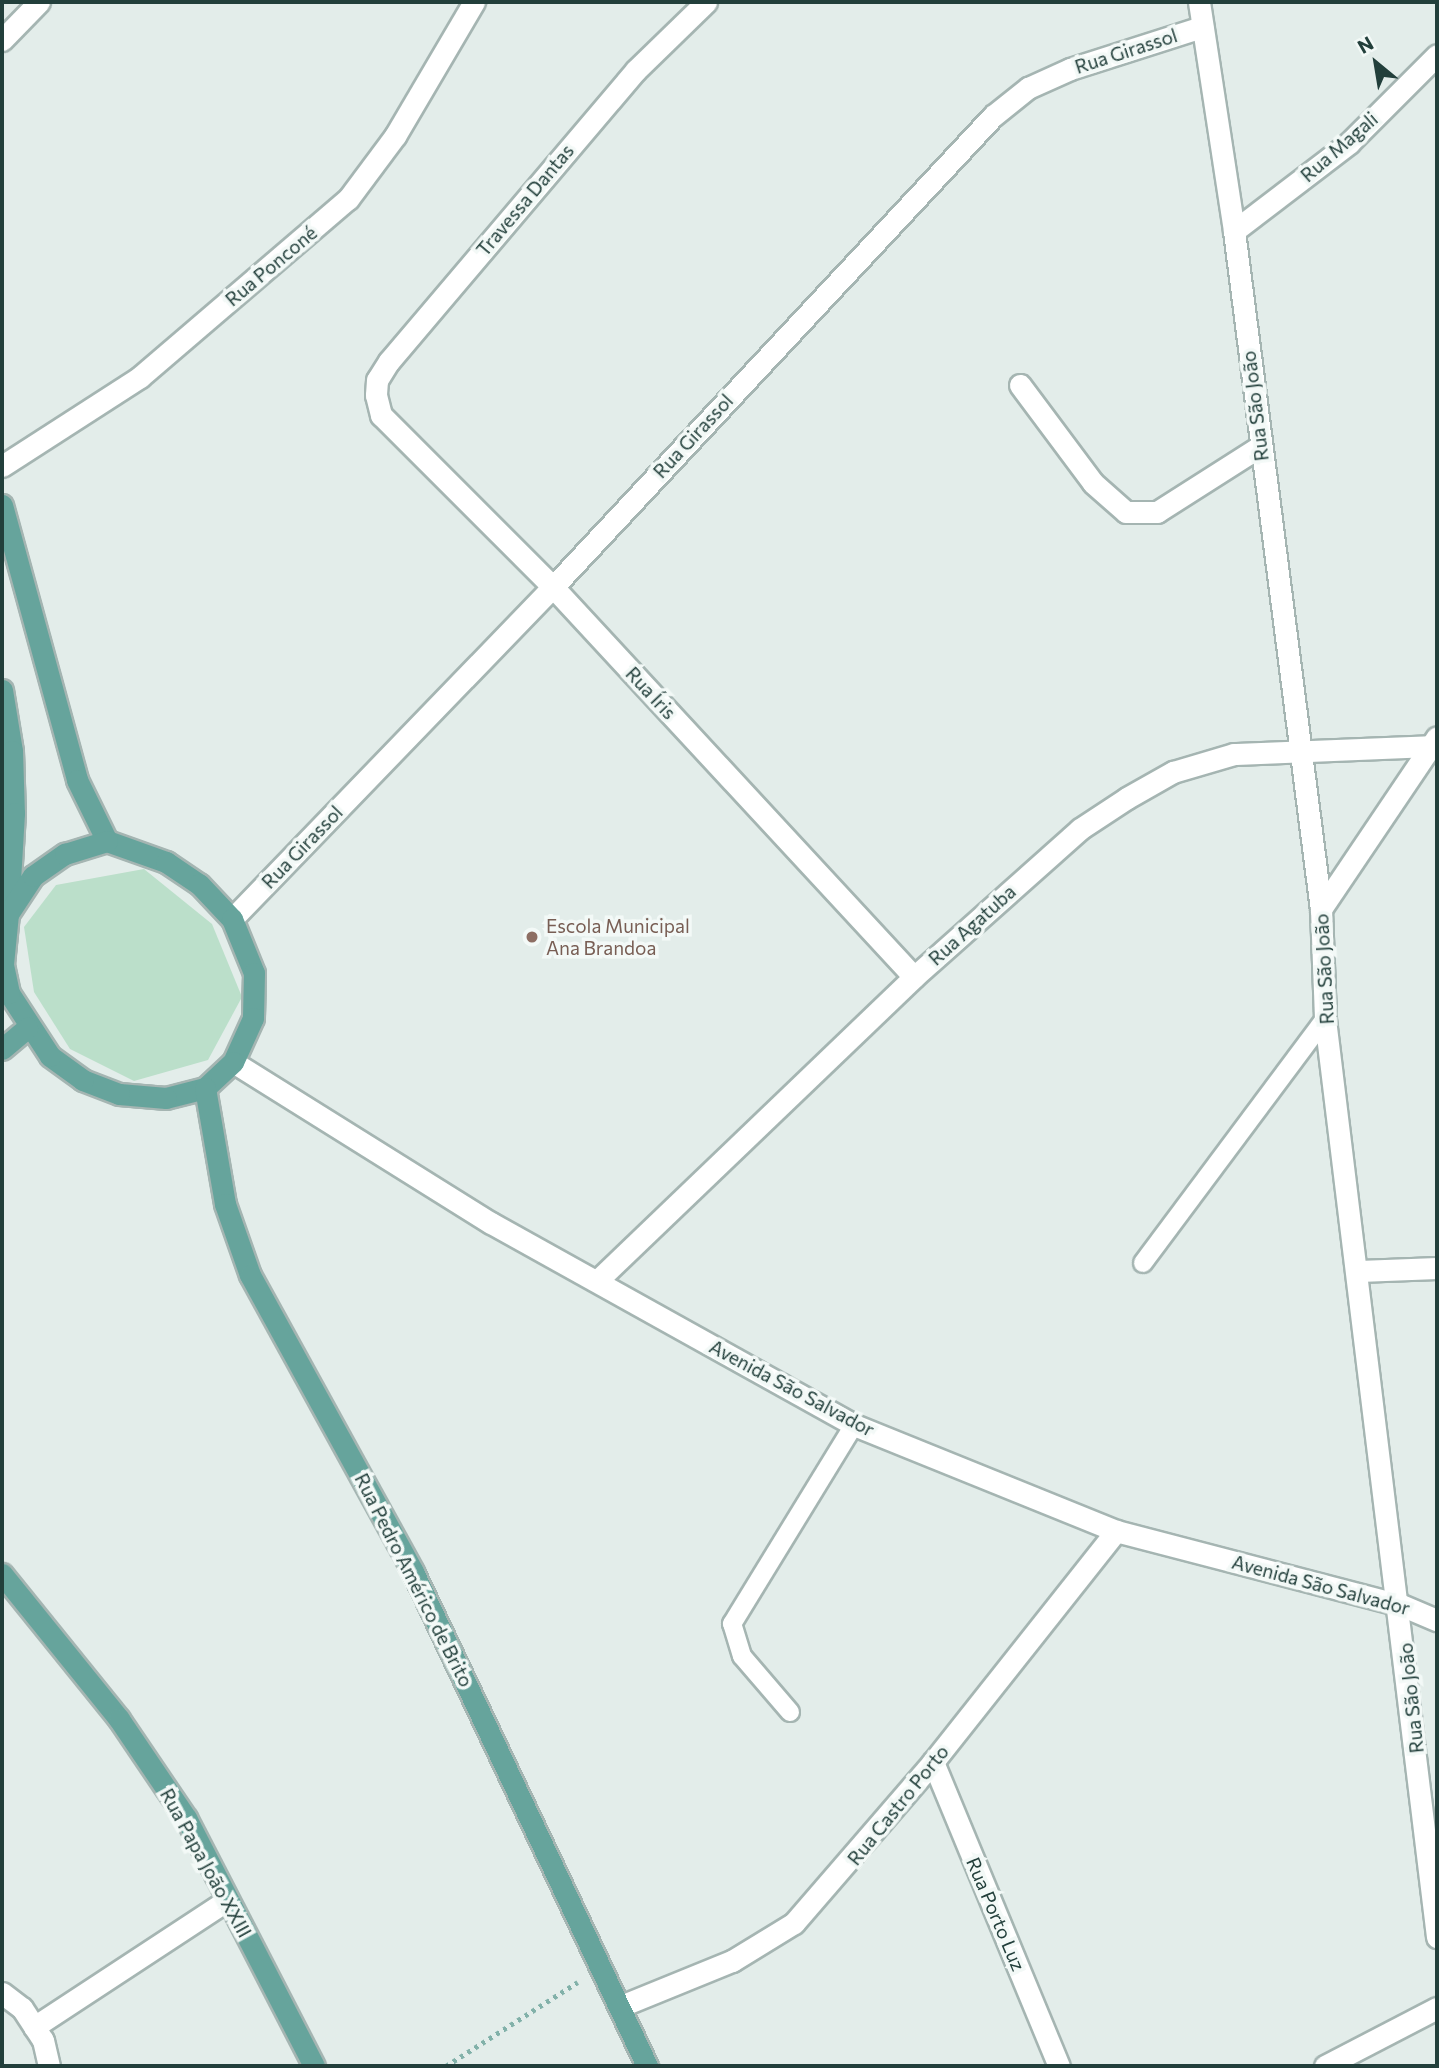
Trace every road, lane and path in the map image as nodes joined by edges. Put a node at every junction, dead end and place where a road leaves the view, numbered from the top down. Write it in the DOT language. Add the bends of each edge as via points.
graph roads {
  1 [pos="39,2"];
  2 [pos="474,2"];
  3 [pos="706,2"];
  4 [pos="1199,2"];
  5 [pos="1202,27"];
  6 [pos="2,40"];
  7 [pos="1437,55"];
  8 [pos="1234,232"];
  9 [pos="1020,385"];
  10 [pos="381,415"];
  11 [pos="1259,447"];
  12 [pos="2,466"];
  13 [pos="2,505"];
  14 [pos="553,587"];
  15 [pos="2,690"];
  16 [pos="1435,741"];
  17 [pos="1301,749"];
  18 [pos="107,841"];
  19 [pos="1321,909"];
  20 [pos="8,914"];
  21 [pos="232,919"];
  22 [pos="2,963"];
  23 [pos="914,977"];
  24 [pos="1325,1019"];
  25 [pos="27,1028"];
  26 [pos="2,1049"];
  27 [pos="233,1062"];
  28 [pos="205,1088"];
  29 [pos="1143,1263"];
  30 [pos="1437,1268"];
  31 [pos="1359,1270"];
  32 [pos="598,1280"];
  33 [pos="854,1425"];
  34 [pos="1116,1531"];
  35 [pos="2,1574"];
  36 [pos="1401,1605"];
  37 [pos="1437,1620"];
  38 [pos="790,1712"];
  39 [pos="933,1762"];
  40 [pos="227,1900"];
  41 [pos="1437,1937"];
  42 [pos="602,1966"];
  43 [pos="2,1993"];
  44 [pos="621,2006"];
  45 [pos="1437,2008"];
  46 [pos="34,2027"];
  47 [pos="49,2066"];
  48 [pos="314,2066"];
  49 [pos="446,2066"];
  50 [pos="648,2066"];
  51 [pos="1059,2066"];
  52 [pos="1325,2066"];
  1 -- 6 [label="street"];
  2 -- 12 [label="street, Rua Ponconé" via="395,136 348,199 140,377"];
  3 -- 10 [label="street, Travessa Dantas" via="636,70 389,361 377,380"];
  4 -- 5 [label="street, Rua São João"];
  5 -- 8 [label="street, Rua São João"];
  5 -- 14 [label="street, Rua Girassol" via="1070,69 1028,88 993,116"];
  7 -- 8 [label="street, Rua Magali" via="1349,143"];
  8 -- 11 [label="street, Rua São João"];
  9 -- 11 [label="street" via="1093,483 1126,512 1157,512"];
  10 -- 14 [label="street, Rua Íris"];
  11 -- 17 [label="street, Rua São João"];
  13 -- 18 [label="main road" via="77,780"];
  14 -- 21 [label="street, Rua Girassol"];
  14 -- 23 [label="street, Rua Íris"];
  15 -- 20 [label="main road" via="12,751 14,813"];
  16 -- 17 [label="street, Rua Agatuba"];
  16 -- 19 [label="street"];
  17 -- 19 [label="street, Rua São João"];
  17 -- 23 [label="street, Rua Agatuba" via="1234,754 1173,772 1126,798 1080,829"];
  18 -- 20 [label="main road" via="65,854 33,876"];
  18 -- 21 [label="main road" via="166,862 199,884"];
  19 -- 24 [label="street, Rua São João"];
  20 -- 22 [label="main road"];
  21 -- 27 [label="main road" via="254,973 253,1018"];
  22 -- 25 [label="main road" via="9,993"];
  23 -- 32 [label="street, Rua Agatuba"];
  24 -- 29 [label="lane"];
  24 -- 31 [label="street, Rua São João"];
  25 -- 26 [label="main road"];
  25 -- 28 [label="main road" via="50,1056 83,1080 119,1094 166,1098"];
  27 -- 28 [label="main road"];
  27 -- 32 [label="street, Avenida São Salvador" via="491,1223"];
  28 -- 42 [label="main road, Rua Pedro Américo de Brito" via="225,1204 250,1275 413,1572"];
  30 -- 31 [label="street"];
  31 -- 36 [label="street, Rua São João"];
  32 -- 33 [label="street, Avenida São Salvador"];
  33 -- 34 [label="street, Avenida São Salvador"];
  33 -- 38 [label="lane" via="732,1624 743,1656"];
  34 -- 36 [label="street, Avenida São Salvador"];
  34 -- 39 [label="street, Rua Castro Porto"];
  35 -- 40 [label="main road, Rua Papa João XXIII" via="119,1720 186,1818"];
  36 -- 37 [label="street, Avenida São Salvador"];
  36 -- 41 [label="street, Rua São João"];
  39 -- 44 [label="street, Rua Castro Porto" via="794,1923 732,1961"];
  39 -- 51 [label="street, Rua Porto Luz"];
  40 -- 46 [label="street"];
  40 -- 48 [label="main road, Rua Papa João XXIII"];
  42 -- 44 [label="main road, Rua Pedro Américo de Brito"];
  42 -- 49 [label="path"];
  43 -- 46 [label="street"];
  44 -- 50 [label="main road, Rua Pedro Américo de Brito"];
  45 -- 52 [label="street"];
  46 -- 47 [label="street"];
}
